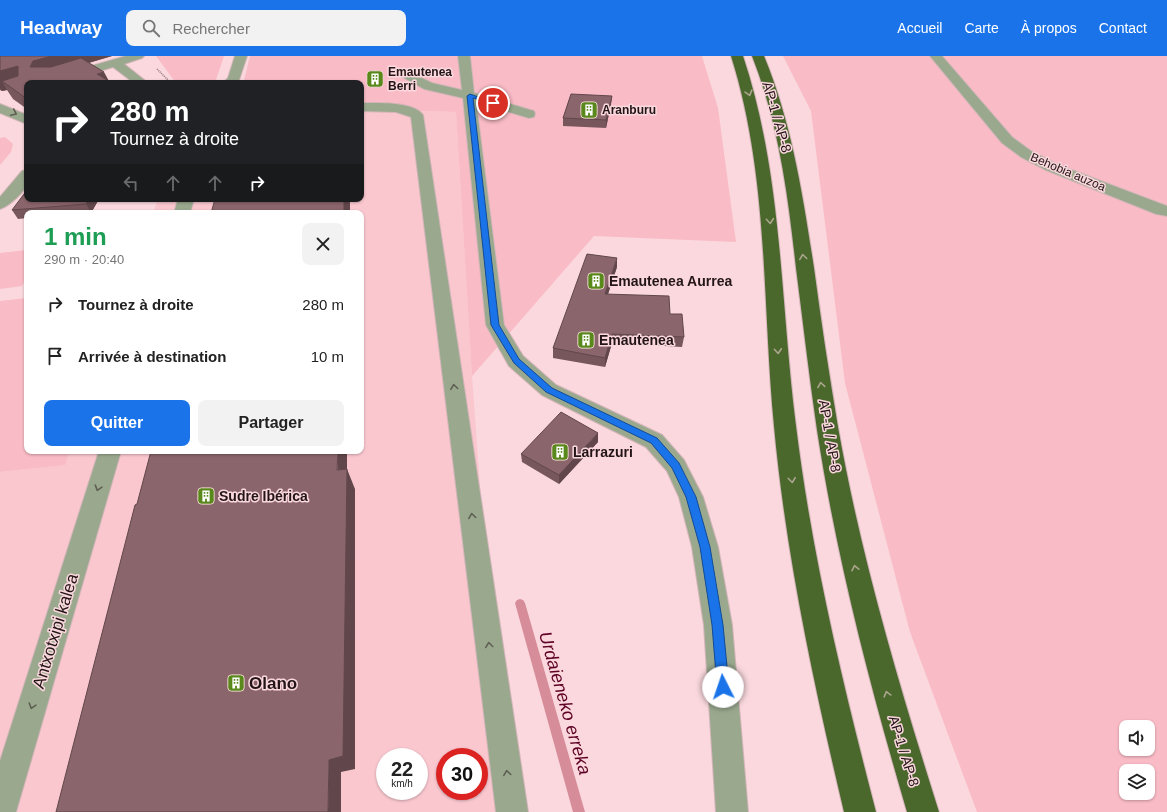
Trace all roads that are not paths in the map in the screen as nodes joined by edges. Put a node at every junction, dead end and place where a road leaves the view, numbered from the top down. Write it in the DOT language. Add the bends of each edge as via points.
graph roads {
  1 [pos="138,56"];
  2 [pos="241,56"];
  3 [pos="464,56"];
  4 [pos="737,56"];
  5 [pos="936,56"];
  6 [pos="758,57"];
  7 [pos="115,63"];
  8 [pos="401,72"];
  9 [pos="57,80"];
  10 [pos="138,80"];
  11 [pos="234,80"];
  12 [pos="470,96"];
  13 [pos="364,107"];
  14 [pos="0,108"];
  15 [pos="529,114"];
  16 [pos="24,119"];
  17 [pos="24,178"];
  18 [pos="0,204"];
  19 [pos="1167,211"];
  20 [pos="109,454"];
  21 [pos="0,812"];
  22 [pos="512,812"];
  23 [pos="732,812"];
  24 [pos="860,812"];
  25 [pos="923,812"];
  1 -- 7 [label="street"];
  2 -- 11 [label="street"];
  3 -- 12 [label="street"];
  4 -- 24 [label="highway, AP-1 / AP-8, one-way" via="752,104 765,173 779,369 795,503 832,699"];
  5 -- 19 [label="street, Behobia auzoa" via="1007,140 1026,154 1051,167"];
  25 -- 6 [label="highway, AP-1 / AP-8, one-way" via="888,699 860,592 828,433 792,175 777,104"];
  7 -- 9 [label="street"];
  7 -- 10 [label="street"];
  8 -- 12 [label="street" via="428,86"];
  12 -- 15 [label="street"];
  12 -- 23 [label="street" via="495,325 516,361 549,390 654,441 676,466 691,497 705,547 718,625"];
  22 -- 13 [label="street, one-way" via="417,115 405,109"];
  14 -- 16 [label="street, one-way"];
  17 -- 18 [label="street"];
  20 -- 21 [label="street, Antxotxipi kalea, one-way"];
}
